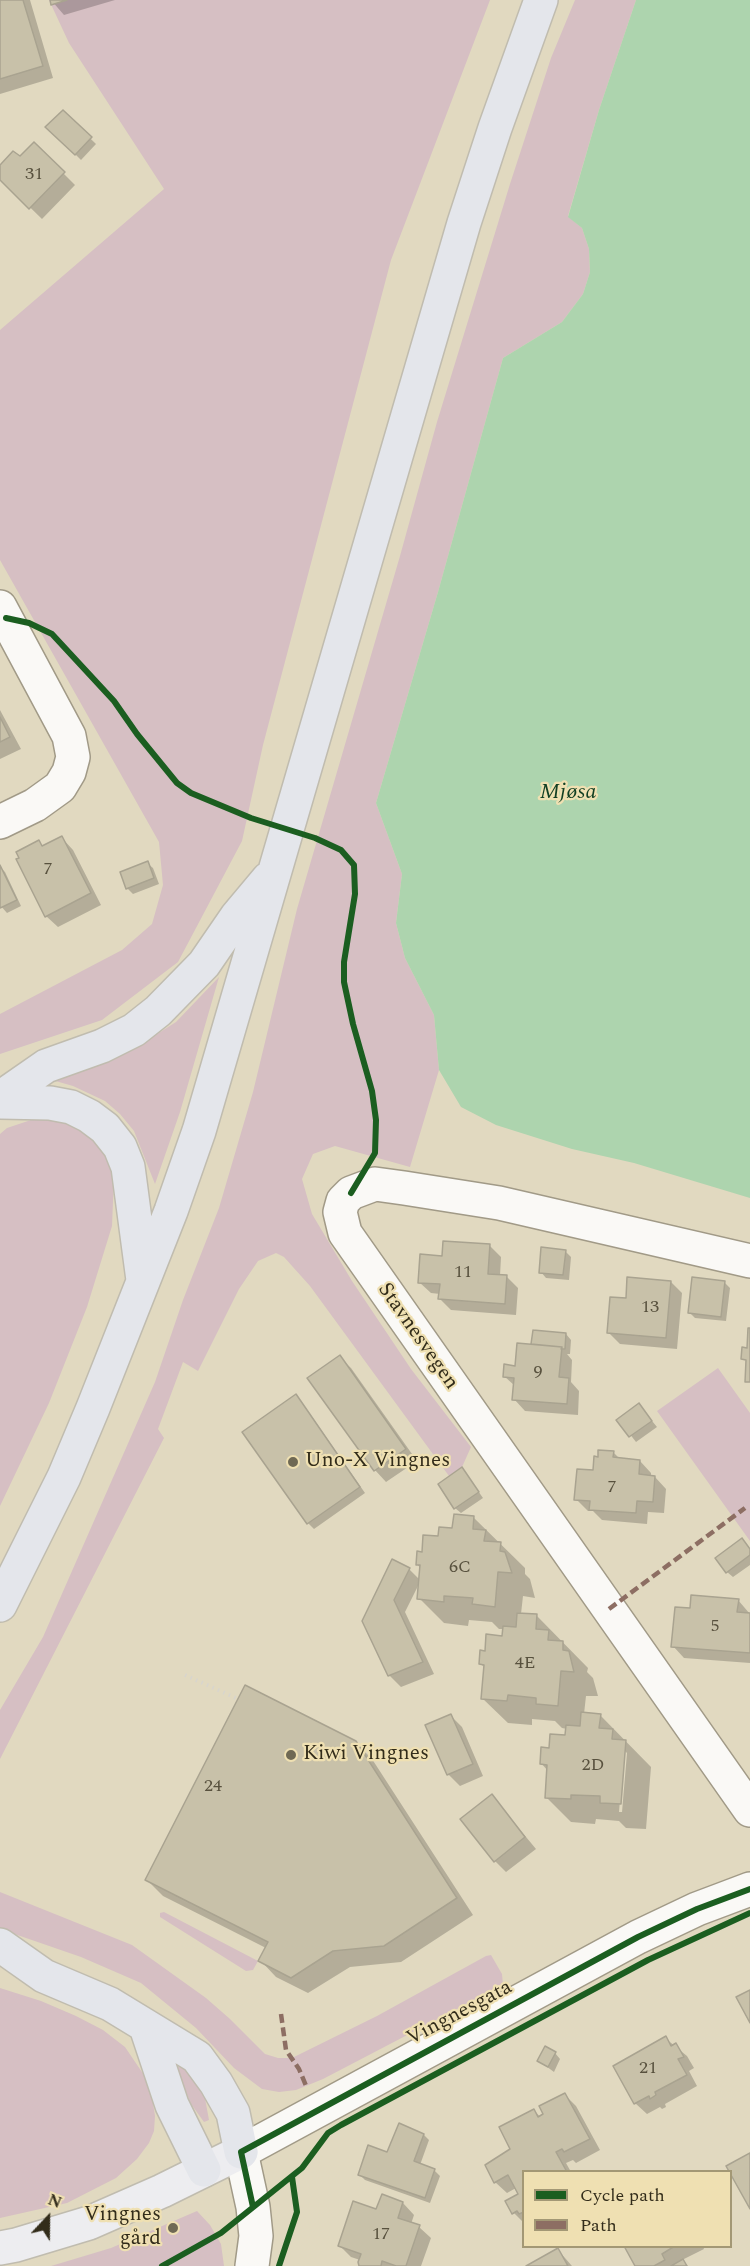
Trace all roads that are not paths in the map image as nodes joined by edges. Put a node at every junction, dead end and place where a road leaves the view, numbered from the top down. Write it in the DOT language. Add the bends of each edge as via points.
graph roads {
  1 [pos="541,0"];
  2 [pos="0,607"];
  3 [pos="0,822"];
  4 [pos="275,870"];
  5 [pos="0,1098"];
  6 [pos="0,1102"];
  7 [pos="750,1261"];
  8 [pos="144,1283"];
  9 [pos="0,1605"];
  10 [pos="750,1810"];
  11 [pos="750,1889"];
  12 [pos="0,1945"];
  13 [pos="0,1973"];
  14 [pos="44,1976"];
  15 [pos="146,2027"];
  16 [pos="241,2152"];
  17 [pos="204,2170"];
  18 [pos="0,2248"];
  19 [pos="252,2266"];
  1 -- 4 [label="highway" via="464,223"];
  2 -- 3 [label="street" via="69,736 72,757 60,787"];
  4 -- 5 [label="highway" via="204,964 158,1011 134,1030 102,1046 46,1066"];
  4 -- 8 [label="highway" via="199,1131"];
  6 -- 8 [label="highway" via="50,1102 71,1107 105,1128 120,1147 128,1167"];
  7 -- 10 [label="street, Stavnesvegen" via="499,1203 375,1184 351,1193 340,1212 345,1233"];
  8 -- 9 [label="highway" via="64,1477"];
  11 -- 16 [label="street, Vingnesgata" via="638,1937"];
  12 -- 14 [label="highway"];
  13 -- 14 [label="highway"];
  14 -- 15 [label="highway" via="110,2004"];
  15 -- 16 [label="highway" via="197,2057 204,2066 234,2113"];
  15 -- 17 [label="highway" via="172,2104"];
  16 -- 17 [label="main road, Vingnesgata"];
  16 -- 19 [label="street" via="256,2236"];
  17 -- 18 [label="main road, Vingnesgata" via="89,2223"];
}
